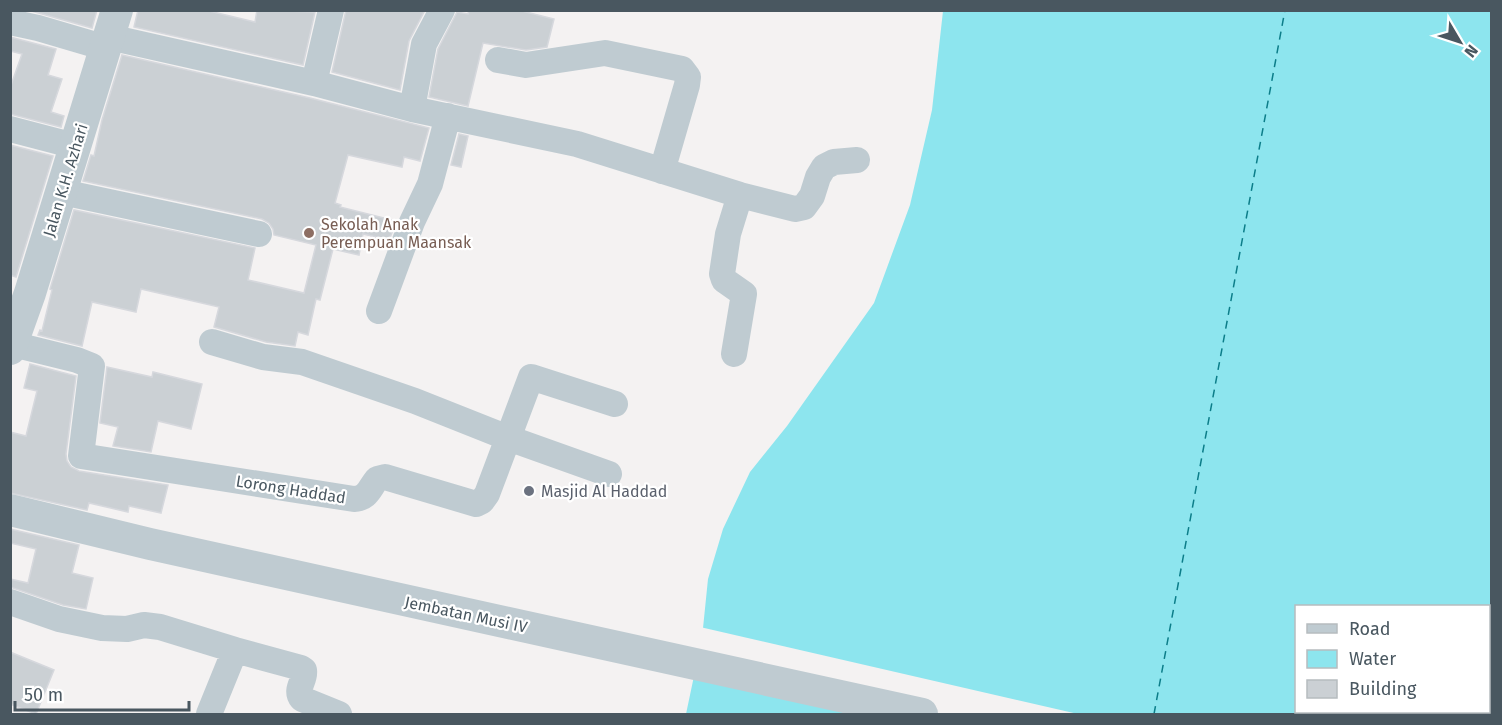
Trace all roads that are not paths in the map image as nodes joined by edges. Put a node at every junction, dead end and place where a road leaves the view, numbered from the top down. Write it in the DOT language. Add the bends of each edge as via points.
graph roads {
  1 [pos="331,10"];
  2 [pos="442,10"];
  3 [pos="10,22"];
  4 [pos="110,32"];
  5 [pos="498,60"];
  6 [pos="314,83"];
  7 [pos="412,109"];
  8 [pos="448,116"];
  9 [pos="10,129"];
  10 [pos="75,146"];
  11 [pos="857,160"];
  12 [pos="662,171"];
  13 [pos="62,192"];
  14 [pos="740,195"];
  15 [pos="259,234"];
  16 [pos="20,290"];
  17 [pos="379,311"];
  18 [pos="212,342"];
  19 [pos="11,347"];
  20 [pos="734,354"];
  21 [pos="615,404"];
  22 [pos="508,438"];
  23 [pos="609,474"];
  24 [pos="10,510"];
  25 [pos="10,602"];
  26 [pos="235,650"];
  27 [pos="209,714"];
  28 [pos="339,714"];
  29 [pos="922,714"];
  1 -- 6 [label="street"];
  2 -- 7 [label="street" via="424,44"];
  3 -- 4 [label="street" via="38,28"];
  4 -- 6 [label="street"];
  4 -- 10 [label="street, Jalan K.H. Azhari"];
  5 -- 12 [label="street" via="526,65 605,53 682,69 688,77 687,85"];
  6 -- 7 [label="street"];
  7 -- 8 [label="street"];
  8 -- 12 [label="street" via="577,144"];
  8 -- 17 [label="street" via="430,184"];
  9 -- 10 [label="street"];
  10 -- 13 [label="street, Jalan K.H. Azhari"];
  11 -- 14 [label="street" via="824,167 804,207 795,209"];
  12 -- 14 [label="street"];
  13 -- 15 [label="street"];
  13 -- 16 [label="street, Jalan K.H. Azhari"];
  14 -- 20 [label="street" via="728,234 722,274 724,280 744,294"];
  16 -- 19 [label="street, Jalan K.H. Azhari"];
  18 -- 22 [label="street" via="263,357 302,362"];
  19 -- 22 [label="street, Lorong Haddad" via="92,366 81,456 354,499 366,495 377,479 386,477 476,504 487,494"];
  21 -- 22 [label="street, Lorong Haddad" via="531,377"];
  22 -- 23 [label="street"];
  24 -- 29 [label="street, Jembatan Musi IV"];
  25 -- 26 [label="street" via="59,619 102,628 160,627"];
  26 -- 27 [label="street"];
  26 -- 28 [label="street" via="304,670 298,690 302,699"];
}
